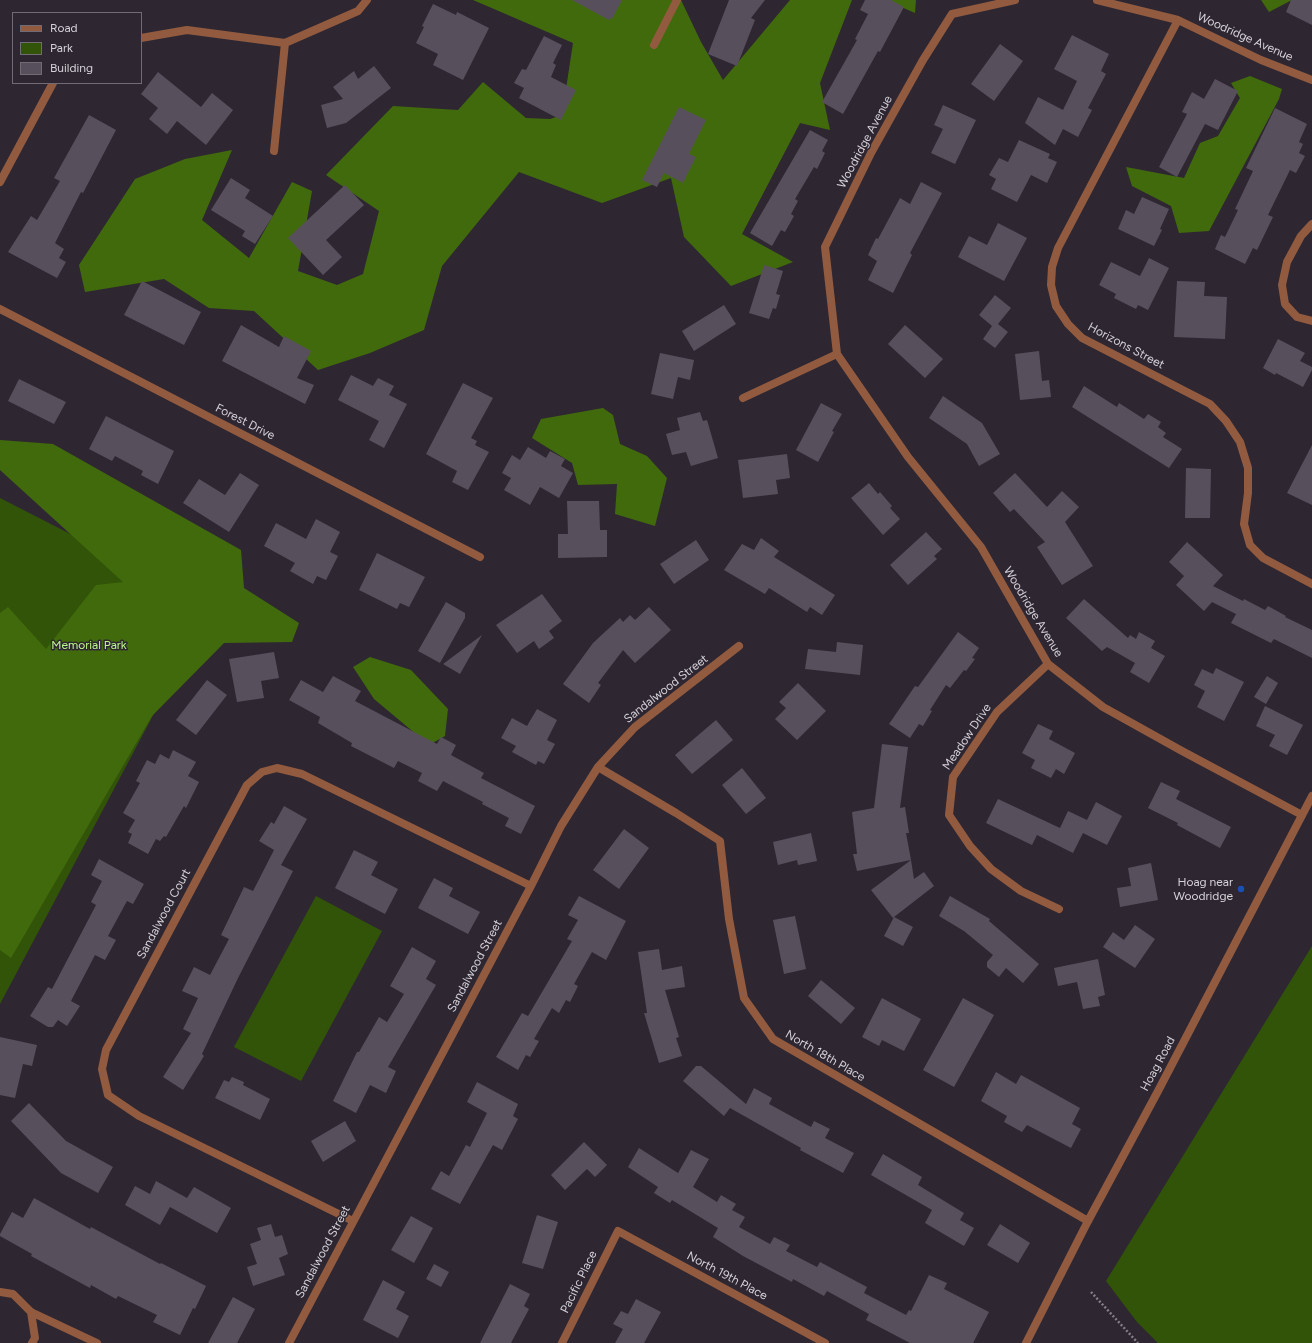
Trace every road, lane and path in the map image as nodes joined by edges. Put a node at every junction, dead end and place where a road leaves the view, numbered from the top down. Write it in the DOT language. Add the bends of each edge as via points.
graph roads {
  1 [pos="367,0"];
  2 [pos="677,0"];
  3 [pos="1015,0"];
  4 [pos="1097,0"];
  5 [pos="1178,20"];
  6 [pos="142,38"];
  7 [pos="285,43"];
  8 [pos="654,45"];
  9 [pos="1312,80"];
  10 [pos="52,84"];
  11 [pos="274,151"];
  12 [pos="0,182"];
  13 [pos="1312,224"];
  14 [pos="0,309"];
  15 [pos="1312,321"];
  16 [pos="837,354"];
  17 [pos="742,398"];
  18 [pos="480,557"];
  19 [pos="1312,584"];
  20 [pos="739,646"];
  21 [pos="1048,664"];
  22 [pos="598,767"];
  23 [pos="1312,796"];
  24 [pos="1302,815"];
  25 [pos="531,886"];
  26 [pos="1059,909"];
  27 [pos="353,1221"];
  28 [pos="1088,1221"];
  29 [pos="618,1231"];
  30 [pos="0,1292"];
  31 [pos="1091,1292"];
  32 [pos="31,1312"];
  33 [pos="32,1343"];
  34 [pos="96,1343"];
  35 [pos="289,1343"];
  36 [pos="562,1343"];
  37 [pos="825,1343"];
  38 [pos="1026,1343"];
  39 [pos="1138,1343"];
  1 -- 7 [label="street" via="358,11"];
  2 -- 8 [label="street"];
  3 -- 16 [label="street, Woodridge Avenue" via="952,14 922,60 871,153 825,247"];
  4 -- 5 [label="street, Woodridge Avenue"];
  5 -- 9 [label="street, Woodridge Avenue" via="1261,60"];
  5 -- 19 [label="street, Horizons Street" via="1058,248 1052,267 1051,285 1056,306 1068,324 1082,338 1210,404 1226,421 1240,442 1248,468 1244,524 1250,545 1263,558"];
  6 -- 7 [label="street" via="187,30"];
  7 -- 11 [label="street"];
  10 -- 12 [label="street"];
  13 -- 15 [label="street" via="1301,236 1287,262 1282,285 1285,304 1297,317"];
  14 -- 18 [label="street, Forest Drive"];
  16 -- 17 [label="street"];
  16 -- 21 [label="street, Woodridge Avenue" via="908,457 981,547"];
  20 -- 22 [label="street, Sandalwood Street" via="635,727"];
  21 -- 24 [label="street, Woodridge Avenue" via="1103,707"];
  21 -- 26 [label="street, Meadow Drive" via="997,712 953,777 949,815 970,846 991,869 1021,891"];
  22 -- 25 [label="street, Sandalwood Street" via="561,826"];
  22 -- 28 [label="street, North 18th Place" via="720,841 729,919 744,998 773,1040"];
  23 -- 24 [label="street, Hoag Road"];
  24 -- 28 [label="street, Hoag Road"];
  25 -- 27 [label="street, Sandalwood Street"];
  25 -- 27 [label="street, Sandalwood Court" via="302,774 277,768 262,772 247,785 106,1050 102,1069 108,1095 139,1116"];
  27 -- 35 [label="street, Sandalwood Street"];
  28 -- 38 [label="street, Hoag Road"];
  29 -- 36 [label="street, Pacific Place"];
  29 -- 37 [label="street, North 19th Place"];
  30 -- 32 [label="street" via="13,1294"];
  31 -- 39 [label="path"];
  32 -- 33 [label="street" via="35,1338"];
  32 -- 34 [label="street"];
}
